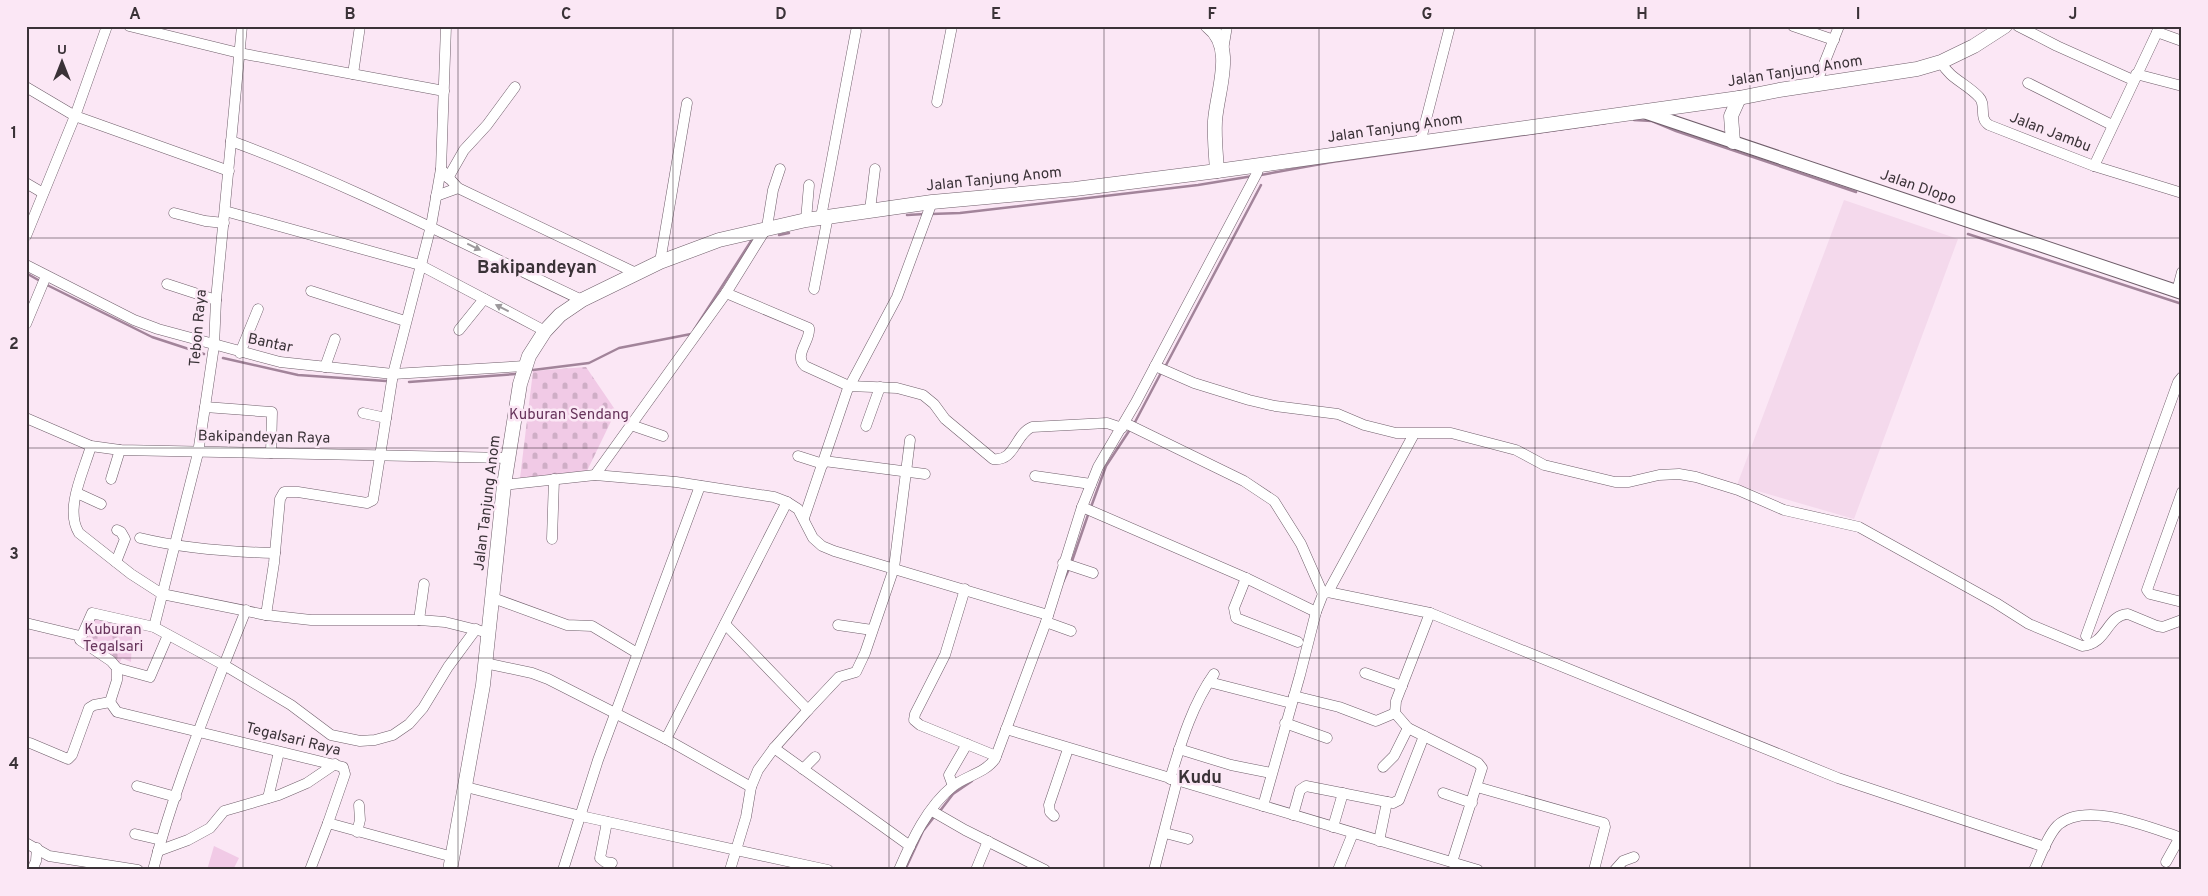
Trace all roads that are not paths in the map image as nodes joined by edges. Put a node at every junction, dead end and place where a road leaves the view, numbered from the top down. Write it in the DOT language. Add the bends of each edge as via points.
graph roads {
  1 [pos="108,26"];
  2 [pos="129,26"];
  3 [pos="242,26"];
  4 [pos="360,26"];
  5 [pos="446,26"];
  6 [pos="952,26"];
  7 [pos="1208,26"];
  8 [pos="1227,26"];
  9 [pos="1450,26"];
  10 [pos="1793,26"];
  11 [pos="1839,26"];
  12 [pos="2006,26"];
  13 [pos="2018,26"];
  14 [pos="2159,29"];
  15 [pos="856,31"];
  16 [pos="1834,40"];
  17 [pos="2182,41"];
  18 [pos="1223,50"];
  19 [pos="239,53"];
  20 [pos="1941,62"];
  21 [pos="353,74"];
  22 [pos="2134,77"];
  23 [pos="2028,83"];
  24 [pos="1816,84"];
  25 [pos="2182,86"];
  26 [pos="26,87"];
  27 [pos="515,87"];
  28 [pos="444,91"];
  29 [pos="1739,98"];
  30 [pos="938,102"];
  31 [pos="687,104"];
  32 [pos="1644,112"];
  33 [pos="75,116"];
  34 [pos="2112,126"];
  35 [pos="231,141"];
  36 [pos="1733,142"];
  37 [pos="1420,143"];
  38 [pos="2094,166"];
  39 [pos="441,169"];
  40 [pos="780,169"];
  41 [pos="875,169"];
  42 [pos="230,171"];
  43 [pos="1217,171"];
  44 [pos="1257,172"];
  45 [pos="448,178"];
  46 [pos="26,183"];
  47 [pos="809,185"];
  48 [pos="458,188"];
  49 [pos="43,193"];
  50 [pos="2182,193"];
  51 [pos="436,196"];
  52 [pos="870,210"];
  53 [pos="929,210"];
  54 [pos="225,211"];
  55 [pos="174,213"];
  56 [pos="825,216"];
  57 [pos="806,220"];
  58 [pos="224,223"];
  59 [pos="431,226"];
  60 [pos="767,227"];
  61 [pos="26,236"];
  62 [pos="660,262"];
  63 [pos="26,265"];
  64 [pos="420,266"];
  65 [pos="2182,272"];
  66 [pos="638,274"];
  67 [pos="44,280"];
  68 [pos="167,284"];
  69 [pos="814,289"];
  70 [pos="311,291"];
  71 [pos="2179,292"];
  72 [pos="726,293"];
  73 [pos="484,299"];
  74 [pos="216,300"];
  75 [pos="582,300"];
  76 [pos="258,309"];
  77 [pos="406,321"];
  78 [pos="26,324"];
  79 [pos="459,330"];
  80 [pos="545,331"];
  81 [pos="335,339"];
  82 [pos="213,349"];
  83 [pos="240,353"];
  84 [pos="525,366"];
  85 [pos="325,368"];
  86 [pos="1159,368"];
  87 [pos="392,376"];
  88 [pos="2182,377"];
  89 [pos="849,386"];
  90 [pos="880,387"];
  91 [pos="205,407"];
  92 [pos="363,413"];
  93 [pos="26,418"];
  94 [pos="386,418"];
  95 [pos="631,425"];
  96 [pos="866,426"];
  97 [pos="1127,426"];
  98 [pos="1414,434"];
  99 [pos="663,436"];
  100 [pos="910,440"];
  101 [pos="92,446"];
  102 [pos="120,450"];
  103 [pos="198,452"];
  104 [pos="271,452"];
  105 [pos="380,454"];
  106 [pos="798,456"];
  107 [pos="508,458"];
  108 [pos="823,463"];
  109 [pos="905,472"];
  110 [pos="595,474"];
  111 [pos="925,474"];
  112 [pos="1035,476"];
  113 [pos="111,479"];
  114 [pos="554,479"];
  115 [pos="1091,484"];
  116 [pos="504,485"];
  117 [pos="700,486"];
  118 [pos="2182,492"];
  119 [pos="77,493"];
  120 [pos="787,502"];
  121 [pos="101,504"];
  122 [pos="1088,509"];
  123 [pos="804,518"];
  124 [pos="117,530"];
  125 [pos="140,538"];
  126 [pos="552,539"];
  127 [pos="174,546"];
  128 [pos="275,553"];
  129 [pos="116,562"];
  130 [pos="1068,565"];
  131 [pos="894,568"];
  132 [pos="1093,573"];
  133 [pos="1246,578"];
  134 [pos="424,584"];
  135 [pos="965,589"];
  136 [pos="1326,593"];
  137 [pos="162,594"];
  138 [pos="494,598"];
  139 [pos="2182,602"];
  140 [pos="246,610"];
  141 [pos="1316,612"];
  142 [pos="1430,613"];
  143 [pos="266,615"];
  144 [pos="419,620"];
  145 [pos="2182,620"];
  146 [pos="1048,621"];
  147 [pos="26,623"];
  148 [pos="725,624"];
  149 [pos="838,625"];
  150 [pos="154,627"];
  151 [pos="872,630"];
  152 [pos="482,631"];
  153 [pos="1071,631"];
  154 [pos="168,635"];
  155 [pos="80,636"];
  156 [pos="2086,636"];
  157 [pos="1298,642"];
  158 [pos="637,653"];
  159 [pos="486,662"];
  160 [pos="224,666"];
  161 [pos="117,668"];
  162 [pos="1365,672"];
  163 [pos="1402,686"];
  164 [pos="1293,700"];
  165 [pos="110,702"];
  166 [pos="808,710"];
  167 [pos="615,713"];
  168 [pos="1395,713"];
  169 [pos="1285,722"];
  170 [pos="1408,728"];
  171 [pos="1009,730"];
  172 [pos="198,732"];
  173 [pos="1424,736"];
  174 [pos="1327,738"];
  175 [pos="666,739"];
  176 [pos="26,743"];
  177 [pos="967,744"];
  178 [pos="774,748"];
  179 [pos="1068,749"];
  180 [pos="1179,749"];
  181 [pos="279,752"];
  182 [pos="996,756"];
  183 [pos="815,757"];
  184 [pos="335,764"];
  185 [pos="1383,767"];
  186 [pos="803,769"];
  187 [pos="1271,773"];
  188 [pos="1174,780"];
  189 [pos="137,786"];
  190 [pos="953,786"];
  191 [pos="466,787"];
  192 [pos="751,787"];
  193 [pos="1477,787"];
  194 [pos="1343,793"];
  195 [pos="1443,793"];
  196 [pos="176,797"];
  197 [pos="268,798"];
  198 [pos="1387,802"];
  199 [pos="1472,802"];
  200 [pos="359,805"];
  201 [pos="1263,806"];
  202 [pos="935,813"];
  203 [pos="1293,815"];
  204 [pos="581,816"];
  205 [pos="1054,816"];
  206 [pos="607,822"];
  207 [pos="328,823"];
  208 [pos="1333,827"];
  209 [pos="357,832"];
  210 [pos="1165,833"];
  211 [pos="1353,833"];
  212 [pos="135,834"];
  213 [pos="2181,837"];
  214 [pos="1188,839"];
  215 [pos="161,840"];
  216 [pos="988,841"];
  217 [pos="1379,841"];
  218 [pos="26,844"];
  219 [pos="910,846"];
  220 [pos="2045,847"];
  221 [pos="37,848"];
  222 [pos="158,851"];
  223 [pos="737,851"];
  224 [pos="49,856"];
  225 [pos="1634,857"];
  226 [pos="2166,862"];
  227 [pos="451,863"];
  228 [pos="612,863"];
  229 [pos="1447,864"];
  230 [pos="34,865"];
  231 [pos="1029,866"];
  232 [pos="138,870"];
  233 [pos="153,870"];
  234 [pos="310,870"];
  235 [pos="563,870"];
  236 [pos="730,870"];
  237 [pos="828,870"];
  238 [pos="899,870"];
  239 [pos="976,870"];
  240 [pos="1045,870"];
  241 [pos="1154,870"];
  242 [pos="1338,870"];
  243 [pos="1478,870"];
  244 [pos="1594,870"];
  245 [pos="1616,870"];
  246 [pos="2034,870"];
  1 -- 33 [label="street"];
  2 -- 19 [label="street"];
  3 -- 19 [label="street, Tebon Raya"];
  4 -- 21 [label="street"];
  5 -- 28 [label="street"];
  6 -- 30 [label="street"];
  7 -- 18 [label="main road" via="1217,34"];
  8 -- 18 [label="street"];
  9 -- 37 [label="street"];
  10 -- 16 [label="street"];
  11 -- 16 [label="street"];
  12 -- 20 [label="main road, Jalan Tanjung Anom"];
  13 -- 22 [label="street" via="2057,46"];
  14 -- 17 [label="street"];
  14 -- 22 [label="street"];
  15 -- 56 [label="street"];
  16 -- 24 [label="street"];
  18 -- 43 [label="main road" via="1214,129"];
  19 -- 21 [label="street"];
  19 -- 35 [label="street, Tebon Raya"];
  20 -- 24 [label="main road, Jalan Tanjung Anom"];
  20 -- 38 [label="street, Jalan Jambu" via="1951,77 1981,99 1982,117 1989,126"];
  21 -- 28 [label="street"];
  22 -- 25 [label="street"];
  22 -- 34 [label="street"];
  23 -- 34 [label="street"];
  24 -- 29 [label="main road, Jalan Tanjung Anom"];
  26 -- 33 [label="street"];
  27 -- 45 [label="street" via="464,150"];
  28 -- 39 [label="street"];
  29 -- 32 [label="main road, Jalan Tanjung Anom"];
  29 -- 36 [label="main road" via="1731,116"];
  31 -- 62 [label="street"];
  32 -- 36 [label="street, Jalan Dlopo"];
  32 -- 37 [label="main road, Jalan Tanjung Anom"];
  33 -- 42 [label="street"];
  33 -- 49 [label="street"];
  34 -- 38 [label="street"];
  35 -- 42 [label="street, Tebon Raya"];
  35 -- 59 [label="street" via="296,165"];
  36 -- 71 [label="street, Jalan Dlopo"];
  37 -- 44 [label="main road, Jalan Tanjung Anom"];
  38 -- 50 [label="street, Jalan Jambu"];
  39 -- 45 [label="street"];
  39 -- 51 [label="street"];
  40 -- 60 [label="street"];
  41 -- 52 [label="street"];
  42 -- 54 [label="street, Tebon Raya"];
  43 -- 44 [label="main road, Jalan Tanjung Anom"];
  43 -- 53 [label="main road, Jalan Tanjung Anom"];
  44 -- 86 [label="street"];
  45 -- 48 [label="street"];
  46 -- 49 [label="street"];
  47 -- 57 [label="street"];
  48 -- 51 [label="street"];
  48 -- 66 [label="street"];
  49 -- 61 [label="street"];
  51 -- 59 [label="street"];
  52 -- 53 [label="main road, Jalan Tanjung Anom"];
  52 -- 56 [label="main road, Jalan Tanjung Anom"];
  53 -- 89 [label="street" via="897,297"];
  54 -- 58 [label="street, Tebon Raya"];
  54 -- 64 [label="street"];
  55 -- 58 [label="street"];
  56 -- 57 [label="main road, Jalan Tanjung Anom"];
  56 -- 69 [label="street"];
  57 -- 60 [label="main road, Jalan Tanjung Anom"];
  58 -- 74 [label="street, Tebon Raya"];
  59 -- 64 [label="street"];
  59 -- 75 [label="street, one-way"];
  60 -- 62 [label="main road, Jalan Tanjung Anom" via="719,240"];
  60 -- 72 [label="street"];
  62 -- 66 [label="main road, Jalan Tanjung Anom"];
  63 -- 67 [label="street, Bantar"];
  64 -- 73 [label="street"];
  64 -- 77 [label="street"];
  65 -- 71 [label="street"];
  66 -- 75 [label="main road, Jalan Tanjung Anom"];
  67 -- 78 [label="street"];
  67 -- 82 [label="street, Bantar" via="134,320"];
  68 -- 74 [label="street"];
  70 -- 77 [label="street"];
  72 -- 89 [label="street" via="809,328 800,356 802,363"];
  72 -- 95 [label="street"];
  73 -- 79 [label="street"];
  80 -- 73 [label="street, one-way"];
  74 -- 82 [label="street, Tebon Raya"];
  75 -- 80 [label="main road, Jalan Tanjung Anom" via="560,315"];
  76 -- 83 [label="street"];
  77 -- 87 [label="street"];
  80 -- 84 [label="main road, Jalan Tanjung Anom"];
  81 -- 85 [label="street"];
  82 -- 83 [label="street, Bantar"];
  82 -- 91 [label="street, Tebon Raya"];
  83 -- 85 [label="street, Bantar"];
  84 -- 87 [label="street, Bantar"];
  84 -- 107 [label="main road, Jalan Tanjung Anom"];
  85 -- 87 [label="street, Bantar"];
  86 -- 97 [label="street"];
  86 -- 98 [label="street" via="1194,383 1250,400 1338,414 1377,430"];
  87 -- 94 [label="street"];
  88 -- 156 [label="street"];
  89 -- 90 [label="street"];
  89 -- 108 [label="street"];
  90 -- 96 [label="street"];
  90 -- 97 [label="street" via="923,395 945,419 998,460 1008,455 1032,427 1107,423"];
  91 -- 103 [label="street, Tebon Raya"];
  91 -- 104 [label="street" via="272,412"];
  92 -- 94 [label="street"];
  93 -- 101 [label="street, Bakipandeyan Raya"];
  94 -- 105 [label="street"];
  95 -- 99 [label="street"];
  95 -- 110 [label="street"];
  97 -- 115 [label="street" via="1098,467"];
  97 -- 136 [label="street" via="1244,481 1274,501"];
  98 -- 136 [label="street"];
  98 -- 145 [label="street" via="1451,433 1516,450 1544,465 1616,482 1659,475 1696,477 1738,490 1784,510 1859,527 2029,624 2082,646 2098,641 2123,614 2163,627"];
  100 -- 109 [label="street"];
  101 -- 102 [label="street, Bakipandeyan Raya"];
  101 -- 119 [label="street"];
  102 -- 103 [label="street, Bakipandeyan Raya"];
  102 -- 113 [label="street"];
  103 -- 104 [label="street, Bakipandeyan Raya"];
  103 -- 127 [label="street, Tebon Raya"];
  104 -- 105 [label="street, Bakipandeyan Raya"];
  105 -- 107 [label="street, Bakipandeyan Raya"];
  105 -- 128 [label="street" via="373,500 370,502 284,492 280,499"];
  106 -- 108 [label="street"];
  107 -- 116 [label="main road, Jalan Tanjung Anom"];
  108 -- 109 [label="street"];
  108 -- 123 [label="street"];
  109 -- 111 [label="street"];
  109 -- 131 [label="street"];
  110 -- 114 [label="street"];
  110 -- 117 [label="street"];
  112 -- 115 [label="street"];
  114 -- 116 [label="street"];
  114 -- 126 [label="street"];
  115 -- 122 [label="street"];
  116 -- 138 [label="main road, Jalan Tanjung Anom"];
  117 -- 120 [label="street" via="774,497"];
  117 -- 158 [label="street"];
  118 -- 139 [label="street" via="2147,590 2150,594"];
  119 -- 121 [label="street"];
  119 -- 129 [label="street" via="74,511 79,534"];
  120 -- 123 [label="street"];
  120 -- 148 [label="street"];
  122 -- 130 [label="street"];
  122 -- 133 [label="street"];
  123 -- 131 [label="street" via="813,538 822,546"];
  124 -- 129 [label="street" via="124,534 125,539"];
  125 -- 127 [label="street"];
  127 -- 128 [label="street"];
  127 -- 137 [label="street, Tebon Raya"];
  128 -- 143 [label="street"];
  129 -- 137 [label="street"];
  130 -- 132 [label="street"];
  130 -- 146 [label="street"];
  131 -- 135 [label="street"];
  131 -- 151 [label="street"];
  133 -- 141 [label="street"];
  133 -- 157 [label="street" via="1234,608 1236,618"];
  134 -- 144 [label="street"];
  135 -- 146 [label="street"];
  135 -- 177 [label="street" via="946,655 914,717 920,725"];
  136 -- 141 [label="street"];
  136 -- 142 [label="street"];
  137 -- 140 [label="street"];
  137 -- 150 [label="street, Tebon Raya"];
  138 -- 152 [label="main road, Jalan Tanjung Anom"];
  138 -- 158 [label="street" via="567,625 592,626"];
  140 -- 143 [label="street"];
  140 -- 160 [label="street"];
  141 -- 164 [label="street"];
  142 -- 163 [label="street"];
  142 -- 220 [label="street" via="1838,778"];
  143 -- 144 [label="street" via="310,620"];
  144 -- 152 [label="street"];
  146 -- 153 [label="street"];
  146 -- 171 [label="street"];
  147 -- 155 [label="street"];
  148 -- 166 [label="street"];
  148 -- 175 [label="street"];
  149 -- 151 [label="street"];
  150 -- 154 [label="street"];
  150 -- 155 [label="street" via="92,612"];
  151 -- 166 [label="street" via="856,672 839,677"];
  152 -- 159 [label="main road, Jalan Tanjung Anom"];
  152 -- 160 [label="street" via="448,667 410,724 392,735 375,740 360,741 331,735 291,705"];
  154 -- 160 [label="street"];
  154 -- 161 [label="street" via="150,677"];
  155 -- 161 [label="street" via="81,642"];
  158 -- 167 [label="street"];
  159 -- 167 [label="street" via="532,672"];
  159 -- 191 [label="main road, Jalan Tanjung Anom"];
  160 -- 172 [label="street"];
  161 -- 165 [label="street"];
  162 -- 163 [label="street"];
  163 -- 168 [label="street"];
  164 -- 168 [label="street" via="1339,707 1376,721"];
  164 -- 169 [label="street"];
  164 -- 180 [label="street" via="1212,678 1199,700"];
  165 -- 172 [label="street, Tegalsari Raya" via="117,712"];
  165 -- 176 [label="street" via="89,708 68,759"];
  166 -- 178 [label="street"];
  167 -- 175 [label="street"];
  167 -- 204 [label="street"];
  168 -- 170 [label="street"];
  169 -- 174 [label="street"];
  169 -- 187 [label="street"];
  170 -- 173 [label="street"];
  170 -- 185 [label="street" via="1394,756"];
  171 -- 179 [label="street"];
  171 -- 182 [label="street"];
  172 -- 181 [label="street, Tegalsari Raya"];
  172 -- 196 [label="street"];
  173 -- 193 [label="street" via="1482,766"];
  173 -- 198 [label="street" via="1400,800"];
  175 -- 192 [label="street"];
  177 -- 182 [label="street"];
  177 -- 190 [label="street" via="949,775"];
  178 -- 186 [label="street"];
  178 -- 192 [label="street" via="758,770"];
  179 -- 188 [label="street"];
  179 -- 205 [label="street" via="1049,805"];
  180 -- 187 [label="street"];
  180 -- 188 [label="street"];
  181 -- 184 [label="street, Tegalsari Raya"];
  181 -- 197 [label="street"];
  182 -- 190 [label="street" via="986,768"];
  183 -- 186 [label="street"];
  184 -- 197 [label="street" via="308,783"];
  184 -- 207 [label="street, Tegalsari Raya" via="343,767 345,774"];
  186 -- 219 [label="street"];
  187 -- 201 [label="street"];
  188 -- 201 [label="street"];
  188 -- 210 [label="street"];
  189 -- 196 [label="street"];
  190 -- 202 [label="street"];
  191 -- 204 [label="street"];
  191 -- 227 [label="main road, Jalan Tanjung Anom"];
  192 -- 223 [label="street"];
  193 -- 199 [label="street"];
  193 -- 244 [label="street" via="1604,823"];
  194 -- 198 [label="street"];
  194 -- 203 [label="street" via="1306,786 1300,790"];
  194 -- 208 [label="street"];
  195 -- 199 [label="street"];
  196 -- 215 [label="street"];
  197 -- 222 [label="street" via="224,811 210,828"];
  198 -- 217 [label="street"];
  199 -- 229 [label="street"];
  200 -- 209 [label="street"];
  201 -- 203 [label="street"];
  202 -- 216 [label="street"];
  202 -- 219 [label="street"];
  203 -- 208 [label="street"];
  204 -- 206 [label="street"];
  204 -- 235 [label="street"];
  206 -- 223 [label="street"];
  206 -- 228 [label="street" via="600,858"];
  207 -- 209 [label="street"];
  207 -- 234 [label="street"];
  208 -- 211 [label="street"];
  209 -- 227 [label="street"];
  210 -- 214 [label="street"];
  210 -- 241 [label="street"];
  211 -- 217 [label="street"];
  211 -- 242 [label="street"];
  212 -- 215 [label="street"];
  213 -- 220 [label="street" via="2128,820 2093,816 2060,824"];
  213 -- 226 [label="street"];
  215 -- 222 [label="street"];
  216 -- 231 [label="street"];
  216 -- 239 [label="street"];
  217 -- 229 [label="street"];
  218 -- 221 [label="street"];
  219 -- 238 [label="street"];
  220 -- 246 [label="street"];
  221 -- 224 [label="street"];
  221 -- 230 [label="street"];
  222 -- 233 [label="street"];
  223 -- 236 [label="street"];
  223 -- 237 [label="street"];
  224 -- 230 [label="street"];
  224 -- 232 [label="street"];
  225 -- 245 [label="street" via="1623,861"];
  229 -- 243 [label="street"];
  231 -- 240 [label="street"];
}
